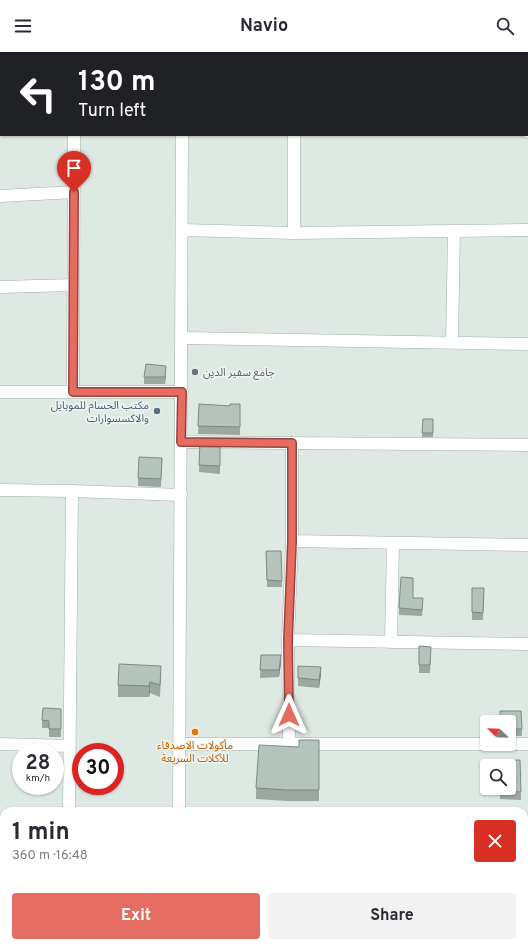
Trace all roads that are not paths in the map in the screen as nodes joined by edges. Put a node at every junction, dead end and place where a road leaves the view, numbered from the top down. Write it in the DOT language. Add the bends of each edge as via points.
graph roads {
  1 [pos="74,136"];
  2 [pos="182,136"];
  3 [pos="294,136"];
  4 [pos="74,192"];
  5 [pos="0,196"];
  6 [pos="183,230"];
  7 [pos="528,230"];
  8 [pos="454,231"];
  9 [pos="294,233"];
  10 [pos="73,285"];
  11 [pos="0,288"];
  12 [pos="182,338"];
  13 [pos="452,342"];
  14 [pos="528,344"];
  15 [pos="0,392"];
  16 [pos="73,392"];
  17 [pos="182,392"];
  18 [pos="181,442"];
  19 [pos="292,443"];
  20 [pos="528,445"];
  21 [pos="0,490"];
  22 [pos="72,491"];
  23 [pos="181,495"];
  24 [pos="292,541"];
  25 [pos="393,543"];
  26 [pos="528,545"];
  27 [pos="288,640"];
  28 [pos="392,642"];
  29 [pos="528,644"];
  30 [pos="0,744"];
  31 [pos="180,744"];
  32 [pos="289,744"];
  33 [pos="528,744"];
  34 [pos="69,746"];
  35 [pos="69,807"];
  36 [pos="179,807"];
  1 -- 4 [label="street"];
  2 -- 6 [label="street"];
  3 -- 9 [label="street"];
  4 -- 5 [label="street"];
  4 -- 10 [label="street"];
  6 -- 9 [label="street"];
  6 -- 12 [label="street"];
  7 -- 8 [label="street"];
  8 -- 9 [label="street"];
  8 -- 13 [label="street"];
  10 -- 11 [label="street"];
  10 -- 16 [label="street"];
  12 -- 13 [label="street"];
  12 -- 17 [label="street"];
  13 -- 14 [label="street"];
  15 -- 16 [label="street"];
  16 -- 17 [label="street"];
  17 -- 18 [label="street"];
  18 -- 19 [label="street"];
  18 -- 23 [label="street"];
  19 -- 20 [label="street"];
  19 -- 24 [label="street"];
  21 -- 22 [label="street"];
  22 -- 23 [label="street"];
  22 -- 34 [label="street"];
  23 -- 31 [label="street"];
  24 -- 25 [label="street"];
  24 -- 27 [label="street"];
  25 -- 26 [label="street"];
  25 -- 28 [label="street"];
  27 -- 28 [label="street"];
  27 -- 32 [label="street"];
  28 -- 29 [label="street"];
  30 -- 34 [label="street"];
  31 -- 32 [label="street"];
  31 -- 36 [label="street"];
  32 -- 33 [label="street"];
  34 -- 35 [label="street"];
}
